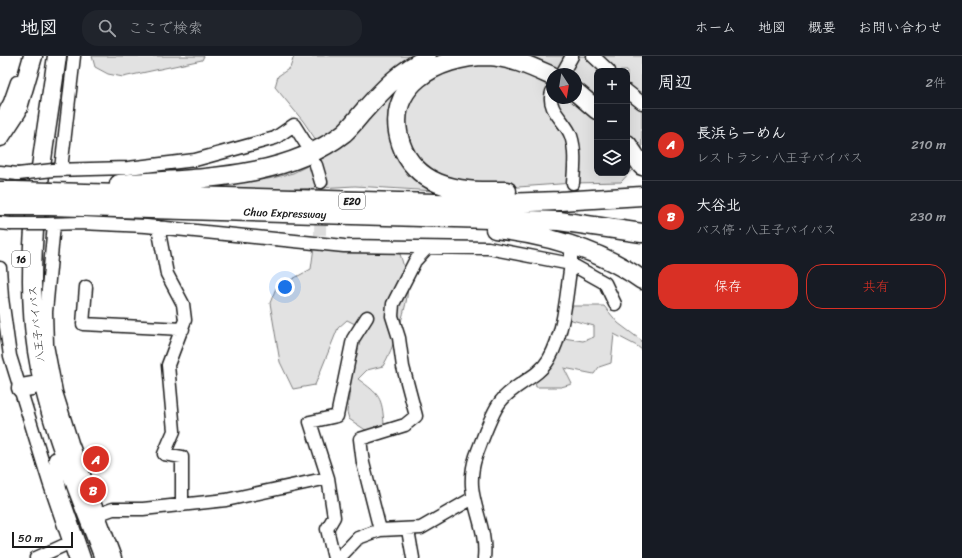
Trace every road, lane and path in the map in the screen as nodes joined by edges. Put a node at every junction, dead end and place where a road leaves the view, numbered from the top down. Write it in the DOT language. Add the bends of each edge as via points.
graph roads {
  1 [pos="24,56"];
  2 [pos="33,56"];
  3 [pos="46,56"];
  4 [pos="57,56"];
  5 [pos="74,56"];
  6 [pos="436,56"];
  7 [pos="522,56"];
  8 [pos="593,56"];
  9 [pos="572,57"];
  10 [pos="551,68"];
  11 [pos="566,68"];
  12 [pos="605,68"];
  13 [pos="546,74"];
  14 [pos="582,88"];
  15 [pos="630,93"];
  16 [pos="582,97"];
  17 [pos="594,98"];
  18 [pos="642,103"];
  19 [pos="551,104"];
  20 [pos="594,107"];
  21 [pos="0,121"];
  22 [pos="630,136"];
  23 [pos="0,137"];
  24 [pos="306,144"];
  25 [pos="630,148"];
  26 [pos="642,153"];
  27 [pos="316,165"];
  28 [pos="642,166"];
  29 [pos="57,169"];
  30 [pos="0,172"];
  31 [pos="321,182"];
  32 [pos="573,183"];
  33 [pos="642,189"];
  34 [pos="9,194"];
  35 [pos="642,196"];
  36 [pos="54,197"];
  37 [pos="268,213"];
  38 [pos="642,222"];
  39 [pos="581,223"];
  40 [pos="5,224"];
  41 [pos="50,224"];
  42 [pos="158,227"];
  43 [pos="642,233"];
  44 [pos="427,248"];
  45 [pos="571,258"];
  46 [pos="0,268"];
  47 [pos="642,280"];
  48 [pos="86,287"];
  49 [pos="615,304"];
  50 [pos="367,318"];
  51 [pos="183,329"];
  52 [pos="39,390"];
  53 [pos="55,459"];
  54 [pos="328,478"];
  55 [pos="473,498"];
  56 [pos="182,504"];
  57 [pos="99,514"];
  58 [pos="68,528"];
  59 [pos="380,530"];
  60 [pos="408,530"];
  61 [pos="69,544"];
  62 [pos="54,554"];
  63 [pos="36,558"];
  64 [pos="75,558"];
  65 [pos="84,558"];
  66 [pos="93,558"];
  67 [pos="104,558"];
  68 [pos="115,558"];
  69 [pos="334,558"];
  70 [pos="339,558"];
  71 [pos="413,558"];
  72 [pos="484,558"];
  1 -- 21 [label="street" via="10,102"];
  2 -- 23 [label="highway" via="17,111"];
  3 -- 52 [label="highway, 八王子バイパス / 16" via="20,265 22,327"];
  4 -- 52 [label="highway, 八王子バイパス / 16" via="34,230 32,271"];
  5 -- 29 [label="street"];
  6 -- 36 [label="highway" via="410,69 394,81 344,133 291,161 243,173 112,184"];
  7 -- 10 [label="highway"];
  8 -- 12 [label="street"];
  9 -- 11 [label="street"];
  13 -- 33 [label="highway" via="516,61 489,56 460,58 432,67 416,80 403,96 398,117 403,150 416,169 427,177 438,183 463,189"];
  14 -- 17 [label="highway"];
  15 -- 18 [label="street"];
  16 -- 20 [label="highway"];
  19 -- 32 [label="street" via="572,136"];
  22 -- 26 [label="highway"];
  24 -- 29 [label="street" via="294,125 275,138 195,160 128,168"];
  25 -- 28 [label="highway"];
  27 -- 31 [label="street"];
  29 -- 34 [label="street, bridge"];
  30 -- 34 [label="street"];
  34 -- 36 [label="highway, Chuo Expressway, bridge"];
  35 -- 36 [label="highway, Chuo Expressway / E20" via="470,204"];
  36 -- 37 [label="highway, Chuo Expressway / E20"];
  37 -- 39 [label="highway, Chuo Expressway / E20"];
  37 -- 47 [label="highway" via="479,228 525,234 587,251"];
  38 -- 39 [label="highway"];
  39 -- 43 [label="highway, Chuo Expressway / E20"];
  40 -- 41 [label="street, bridge"];
  41 -- 42 [label="street" via="81,222"];
  41 -- 52 [label="street" via="47,345"];
  42 -- 44 [label="street"];
  42 -- 51 [label="street" via="167,274 183,304"];
  44 -- 45 [label="street" via="488,248"];
  44 -- 59 [label="street" via="415,261 393,304 392,316 416,416 405,424 360,439 363,462"];
  45 -- 49 [label="street" via="604,283"];
  45 -- 55 [label="street" via="559,334 549,359 534,376 501,401 476,457 471,480"];
  46 -- 52 [label="street" via="10,356"];
  48 -- 51 [label="street" via="83,324"];
  50 -- 54 [label="street" via="353,339 337,416 310,422"];
  51 -- 56 [label="street" via="168,365 174,431 164,454 182,457"];
  52 -- 53 [label="highway, 八王子バイパス / 16"];
  52 -- 57 [label="street" via="72,444"];
  52 -- 58 [label="street"];
  52 -- 67 [label="highway, 八王子バイパス / 16" via="54,422"];
  53 -- 58 [label="street"];
  53 -- 66 [label="highway, 八王子バイパス / 16"];
  54 -- 56 [label="street" via="226,500"];
  54 -- 69 [label="street" via="334,517 327,529"];
  55 -- 60 [label="street" via="421,528"];
  55 -- 72 [label="street" via="483,536"];
  56 -- 57 [label="street" via="142,509 113,509"];
  57 -- 68 [label="street"];
  58 -- 61 [label="street"];
  58 -- 65 [label="street"];
  59 -- 60 [label="street"];
  59 -- 70 [label="street" via="358,538"];
  60 -- 71 [label="street"];
  61 -- 62 [label="street"];
  61 -- 64 [label="street"];
  62 -- 63 [label="street"];
}
